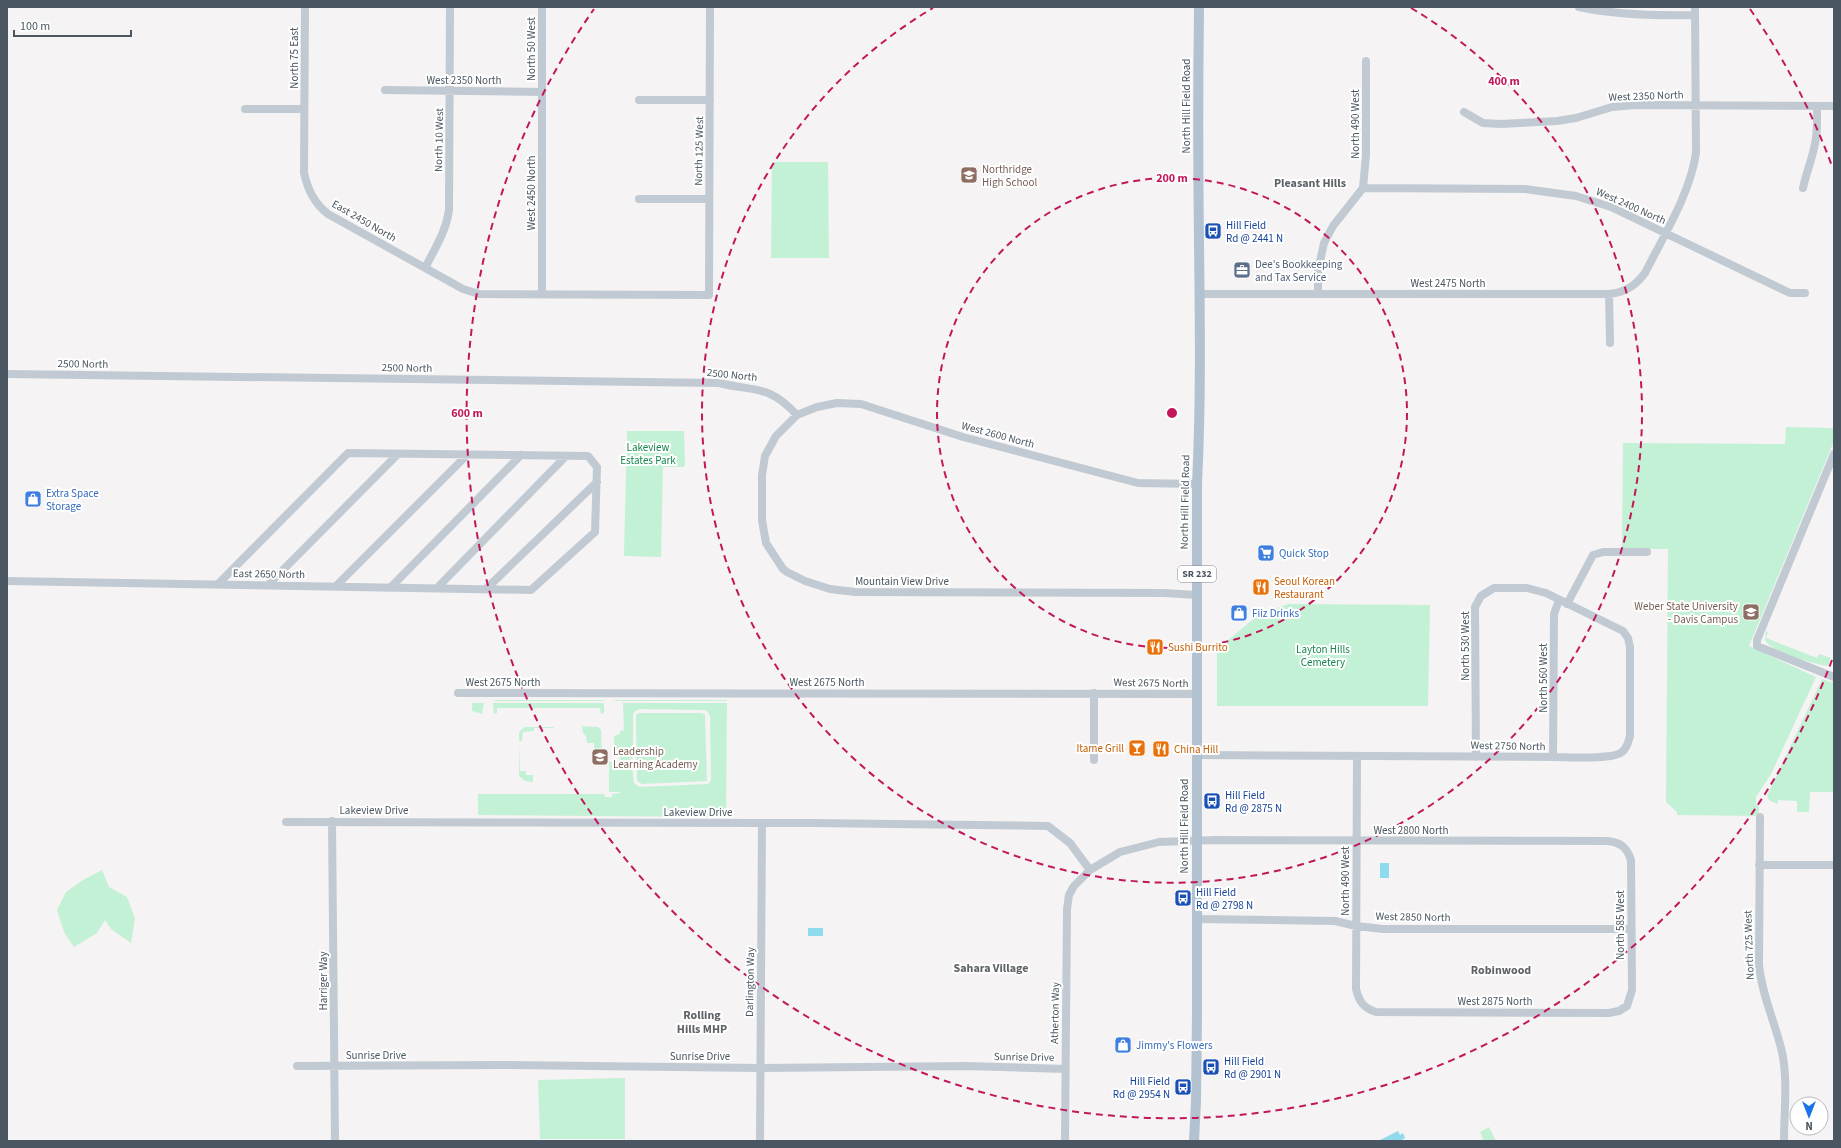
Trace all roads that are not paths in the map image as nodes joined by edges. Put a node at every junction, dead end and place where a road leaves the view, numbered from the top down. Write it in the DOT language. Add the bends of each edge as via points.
graph roads {
  1 [pos="305,7"];
  2 [pos="450,7"];
  3 [pos="542,7"];
  4 [pos="710,7"];
  5 [pos="1198,7"];
  6 [pos="1579,7"];
  7 [pos="1695,11"];
  8 [pos="1366,61"];
  9 [pos="385,90"];
  10 [pos="450,91"];
  11 [pos="542,92"];
  12 [pos="639,100"];
  13 [pos="710,100"];
  14 [pos="1696,106"];
  15 [pos="1817,106"];
  16 [pos="1834,106"];
  17 [pos="245,109"];
  18 [pos="304,110"];
  19 [pos="1464,112"];
  20 [pos="1363,188"];
  21 [pos="1803,188"];
  22 [pos="639,199"];
  23 [pos="709,199"];
  24 [pos="1665,233"];
  25 [pos="425,268"];
  26 [pos="1805,293"];
  27 [pos="542,294"];
  28 [pos="1200,294"];
  29 [pos="1318,294"];
  30 [pos="1609,294"];
  31 [pos="1610,343"];
  32 [pos="7,374"];
  33 [pos="797,415"];
  34 [pos="398,454"];
  35 [pos="1834,454"];
  36 [pos="467,455"];
  37 [pos="521,455"];
  38 [pos="566,456"];
  39 [pos="596,482"];
  40 [pos="1197,484"];
  41 [pos="1647,552"];
  42 [pos="7,581"];
  43 [pos="218,584"];
  44 [pos="269,584"];
  45 [pos="336,586"];
  46 [pos="390,587"];
  47 [pos="437,588"];
  48 [pos="486,589"];
  49 [pos="1197,595"];
  50 [pos="1559,600"];
  51 [pos="1567,604"];
  52 [pos="1834,677"];
  53 [pos="458,693"];
  54 [pos="1094,693"];
  55 [pos="1197,694"];
  56 [pos="1196,755"];
  57 [pos="1357,756"];
  58 [pos="1476,756"];
  59 [pos="1553,757"];
  60 [pos="1094,760"];
  61 [pos="1760,817"];
  62 [pos="286,822"];
  63 [pos="332,822"];
  64 [pos="762,823"];
  65 [pos="1197,841"];
  66 [pos="1356,841"];
  67 [pos="1623,845"];
  68 [pos="1759,865"];
  69 [pos="1834,866"];
  70 [pos="1090,870"];
  71 [pos="1196,919"];
  72 [pos="1356,926"];
  73 [pos="1631,929"];
  74 [pos="1362,1005"];
  75 [pos="1627,1006"];
  76 [pos="297,1066"];
  77 [pos="334,1066"];
  78 [pos="759,1068"];
  79 [pos="1065,1069"];
  80 [pos="335,1141"];
  81 [pos="760,1141"];
  82 [pos="1065,1141"];
  83 [pos="1194,1141"];
  84 [pos="1784,1141"];
  1 -- 18 [label="street, North 75 East"];
  2 -- 10 [label="street, North 10 West"];
  3 -- 11 [label="street, North 50 West"];
  4 -- 13 [label="street, North 125 West"];
  5 -- 28 [label="main road, North Hill Field Road / SR 232"];
  6 -- 7 [label="street" via="1646,15"];
  7 -- 14 [label="street, West 2475 North"];
  8 -- 20 [label="street, North 490 West" via="1366,155"];
  9 -- 10 [label="street, West 2350 North"];
  10 -- 11 [label="street, West 2350 North"];
  10 -- 25 [label="street, North 10 West" via="449,210 442,237"];
  11 -- 27 [label="street, West 2450 North"];
  12 -- 13 [label="street"];
  13 -- 23 [label="street, North 125 West"];
  14 -- 15 [label="street, West 2350 North"];
  14 -- 19 [label="street, West 2350 North" via="1612,107 1576,118 1500,124 1483,123"];
  14 -- 24 [label="street, West 2475 North" via="1696,152 1693,170"];
  15 -- 16 [label="street, West 2350 North"];
  15 -- 21 [label="street" via="1814,148"];
  17 -- 18 [label="street"];
  18 -- 25 [label="street, East 2450 North" via="304,173 311,195 319,207"];
  20 -- 24 [label="street, West 2400 North" via="1547,191 1576,196 1611,207"];
  20 -- 29 [label="street" via="1333,226 1324,243 1318,271"];
  22 -- 23 [label="street"];
  23 -- 27 [label="street, North 125 West" via="709,295"];
  24 -- 26 [label="street, West 2400 North" via="1790,293"];
  24 -- 30 [label="street, West 2475 North" via="1638,283 1629,290"];
  25 -- 27 [label="street" via="463,289 479,294"];
  28 -- 29 [label="street, West 2475 North"];
  28 -- 40 [label="main road, North Hill Field Road / SR 232"];
  29 -- 30 [label="street, West 2475 North"];
  30 -- 31 [label="street"];
  32 -- 33 [label="street, 2500 North" via="719,383 769,392"];
  33 -- 40 [label="street, West 2600 North" via="837,403 861,404 964,437 1138,483"];
  33 -- 49 [label="street, Mountain View Drive" via="776,436 765,456 762,475 762,520 766,543 783,569 805,581 830,589 855,592"];
  34 -- 36 [label="street"];
  34 -- 43 [label="street" via="348,453"];
  34 -- 44 [label="street"];
  35 -- 52 [label="street" via="1757,640 1757,646"];
  36 -- 37 [label="street"];
  36 -- 45 [label="street"];
  37 -- 38 [label="street"];
  37 -- 46 [label="street"];
  38 -- 39 [label="street" via="588,456 597,467"];
  38 -- 47 [label="street"];
  39 -- 48 [label="street"];
  39 -- 48 [label="street, East 2650 North" via="595,532 531,590"];
  40 -- 49 [label="main road, North Hill Field Road / SR 232"];
  41 -- 51 [label="street" via="1603,552 1593,555"];
  42 -- 43 [label="street, East 2650 North"];
  43 -- 44 [label="street, East 2650 North"];
  44 -- 45 [label="street, East 2650 North"];
  45 -- 46 [label="street, East 2650 North"];
  46 -- 47 [label="street, East 2650 North"];
  47 -- 48 [label="street, East 2650 North"];
  49 -- 55 [label="main road, North Hill Field Road / SR 232"];
  50 -- 51 [label="street, West 2750 North"];
  50 -- 58 [label="street, North 530 West" via="1527,588 1494,588 1481,596 1475,607"];
  50 -- 59 [label="street, North 560 West" via="1554,614"];
  51 -- 59 [label="street, West 2750 North" via="1623,631 1628,638 1630,736 1628,746 1621,753 1612,756"];
  53 -- 54 [label="street, West 2675 North"];
  54 -- 55 [label="street, West 2675 North"];
  54 -- 60 [label="street"];
  55 -- 56 [label="main road, North Hill Field Road / SR 232"];
  56 -- 57 [label="street, West 2750 North"];
  56 -- 65 [label="main road, North Hill Field Road / SR 232"];
  57 -- 58 [label="street, West 2750 North"];
  57 -- 66 [label="street, North 490 West"];
  58 -- 59 [label="street, West 2750 North"];
  61 -- 68 [label="street, North 725 West"];
  62 -- 63 [label="street, Lakeview Drive"];
  63 -- 64 [label="street, Lakeview Drive"];
  63 -- 77 [label="street, Harriger Way"];
  64 -- 70 [label="street, Lakeview Drive" via="1048,826 1070,843"];
  64 -- 78 [label="street, Darlington Way"];
  65 -- 66 [label="street, West 2800 North"];
  65 -- 70 [label="street, West 2800 North" via="1159,842 1135,847 1120,852"];
  65 -- 71 [label="main road, North Hill Field Road / SR 232"];
  66 -- 67 [label="street, West 2800 North" via="1608,841"];
  66 -- 72 [label="street, North 490 West"];
  67 -- 73 [label="street, North 585 West" via="1631,860"];
  68 -- 69 [label="street"];
  68 -- 84 [label="street, North 725 West" via="1759,965 1761,983 1782,1053"];
  70 -- 79 [label="street, Atherton Way" via="1074,886 1069,895 1067,909"];
  71 -- 72 [label="street, West 2850 North" via="1335,921"];
  71 -- 83 [label="main road, North Hill Field Road / SR 232"];
  72 -- 73 [label="street, West 2850 North" via="1383,929"];
  72 -- 74 [label="street, North 490 West" via="1356,989"];
  73 -- 75 [label="street, North 585 West" via="1632,990"];
  74 -- 75 [label="street, West 2875 North" via="1376,1012 1609,1013"];
  76 -- 77 [label="street, Sunrise Drive"];
  77 -- 78 [label="street, Sunrise Drive"];
  77 -- 80 [label="street, Harriger Way"];
  78 -- 79 [label="street, Sunrise Drive" via="966,1066"];
  78 -- 81 [label="street, Darlington Way"];
  79 -- 82 [label="street, Atherton Way"];
}
